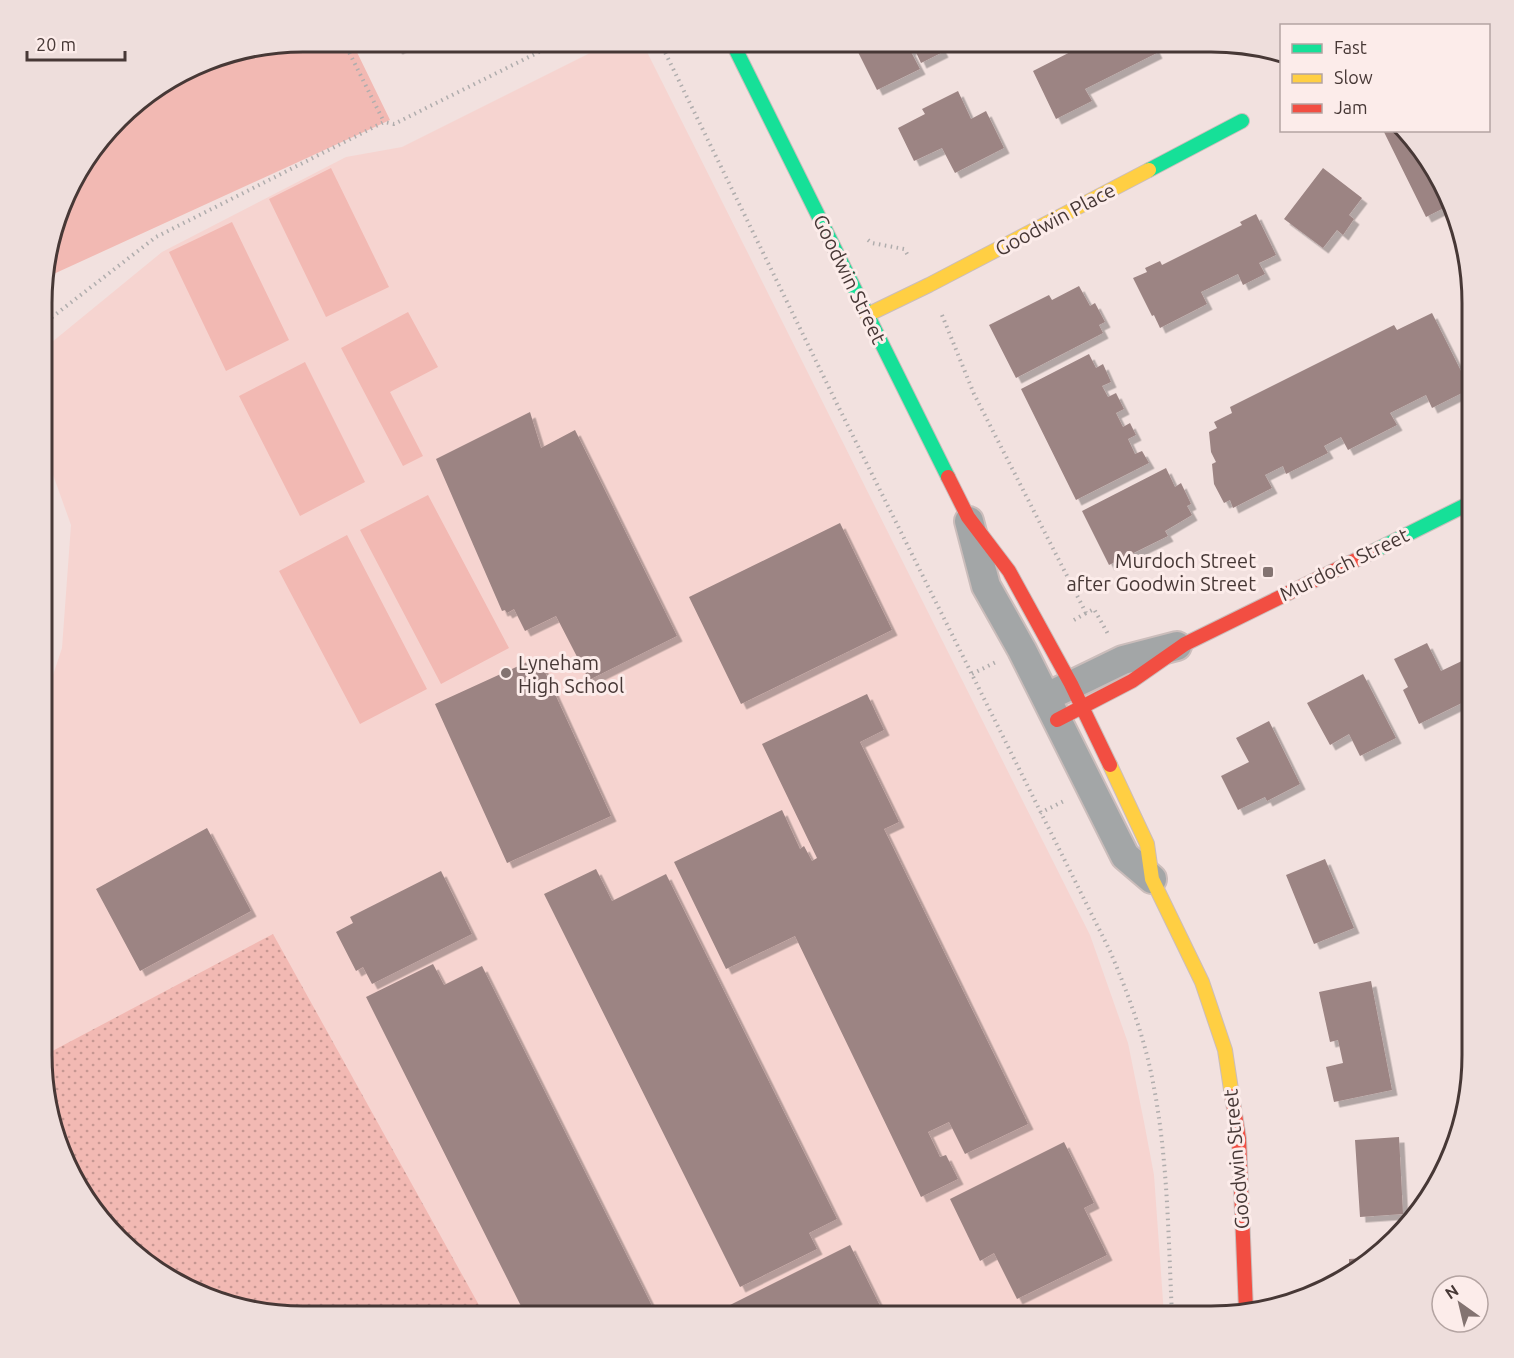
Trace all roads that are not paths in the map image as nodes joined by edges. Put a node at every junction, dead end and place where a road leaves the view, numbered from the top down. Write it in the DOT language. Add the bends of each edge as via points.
graph roads {
  1 [pos="737,52"];
  2 [pos="1242,121"];
  3 [pos="867,315"];
  4 [pos="1462,506"];
  5 [pos="968,517"];
  6 [pos="1185,644"];
  7 [pos="1076,696"];
  8 [pos="1051,709"];
  9 [pos="1152,879"];
  10 [pos="1246,1303"];
  1 -- 3 [label="street, Goodwin Street"];
  2 -- 3 [label="street, Goodwin Place"];
  3 -- 5 [label="street, Goodwin Street"];
  4 -- 6 [label="street, Murdoch Street"];
  5 -- 7 [label="street, Goodwin Street" via="1009,571"];
  5 -- 8 [label="street, Goodwin Street" via="986,586"];
  6 -- 7 [label="street, Murdoch Street" via="1123,660"];
  7 -- 8 [label="street, Murdoch Street"];
  7 -- 9 [label="street, Goodwin Street" via="1147,844"];
  8 -- 9 [label="street, Goodwin Street" via="1125,856"];
  9 -- 10 [label="street, Goodwin Street" via="1202,982 1225,1050 1239,1139"];
}
